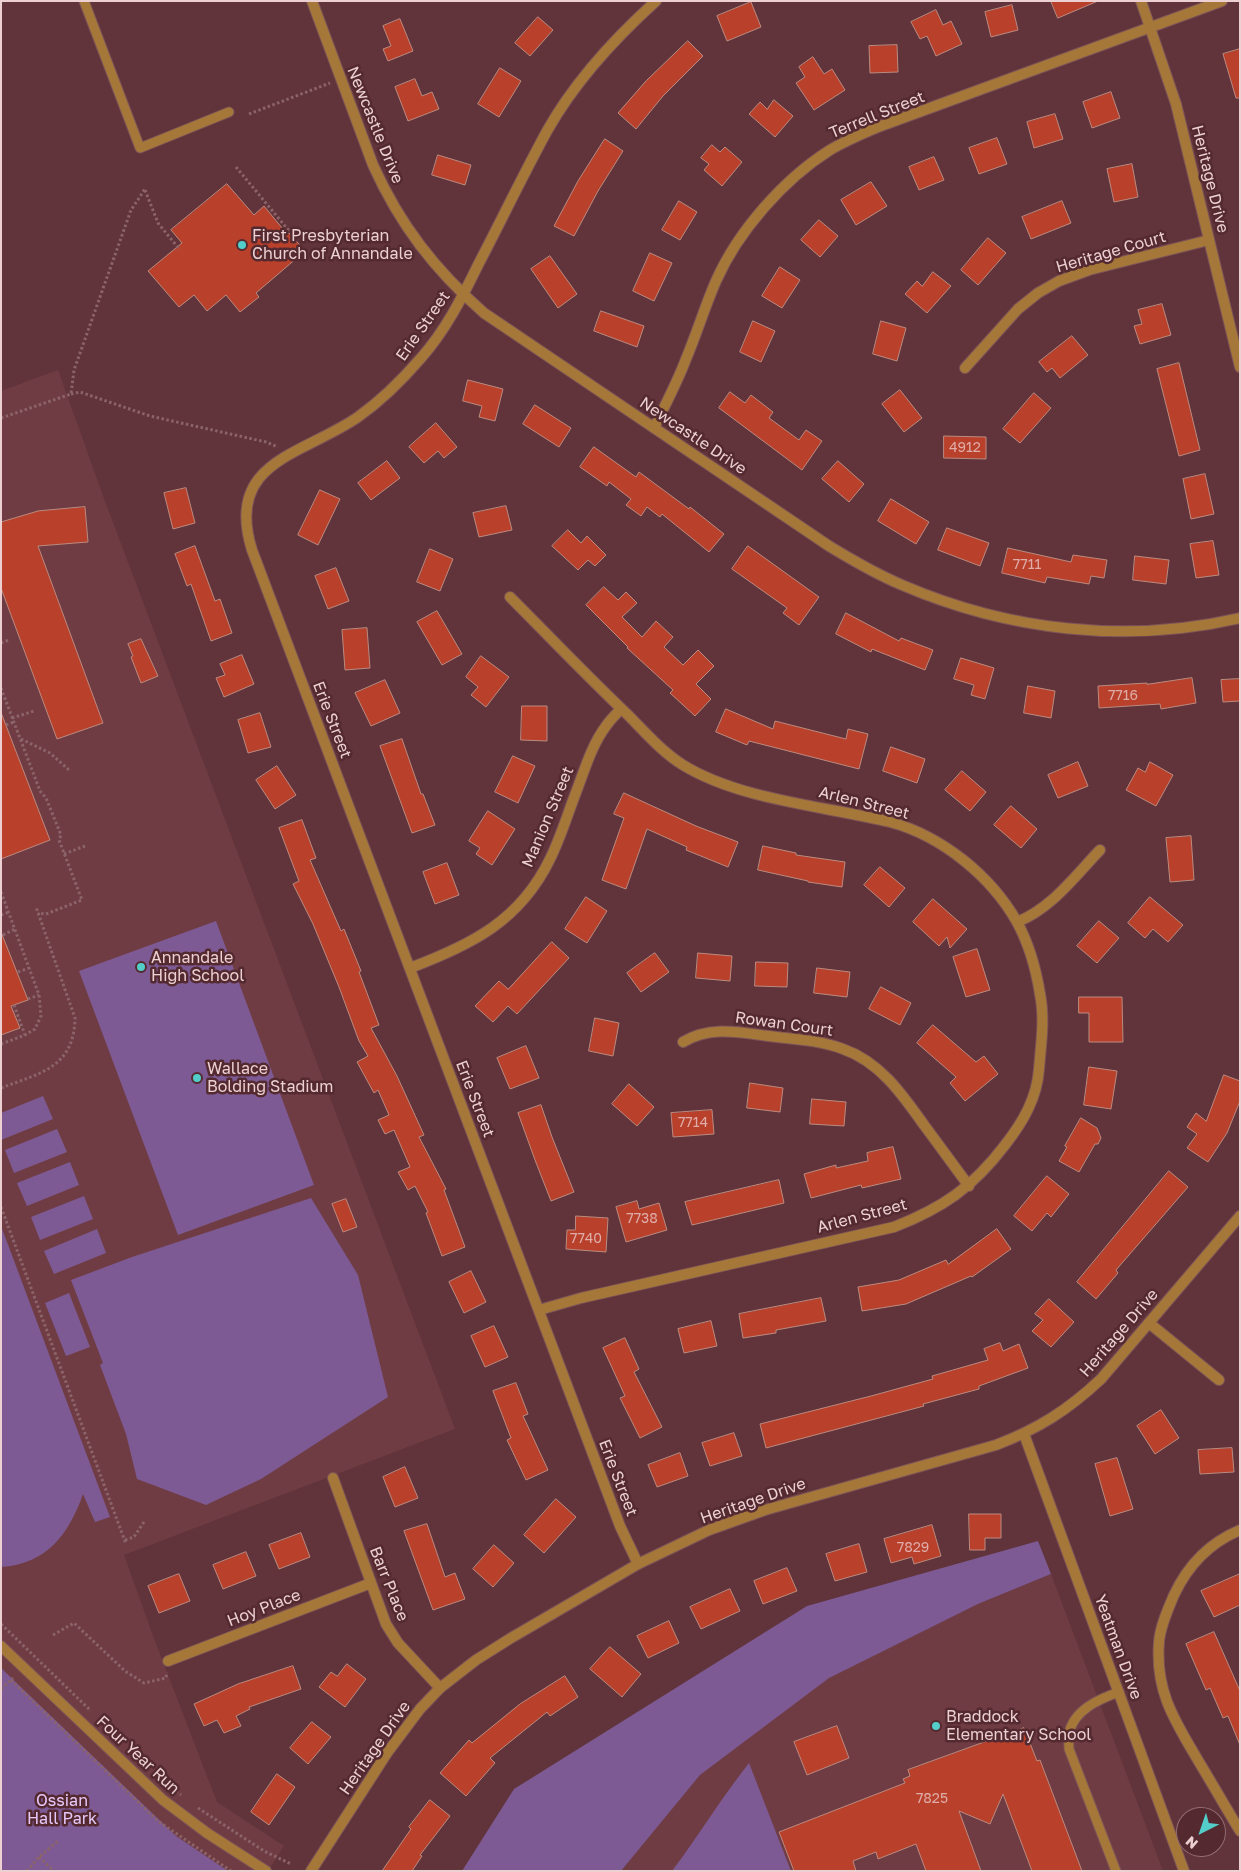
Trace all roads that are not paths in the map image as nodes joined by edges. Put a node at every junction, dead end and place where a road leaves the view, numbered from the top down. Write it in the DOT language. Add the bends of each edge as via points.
graph roads {
  1 [pos="84,1"];
  2 [pos="312,1"];
  3 [pos="656,1"];
  4 [pos="1141,1"];
  5 [pos="1222,1"];
  6 [pos="1152,28"];
  7 [pos="229,112"];
  8 [pos="1209,240"];
  9 [pos="464,294"];
  10 [pos="1240,367"];
  11 [pos="965,368"];
  12 [pos="654,428"];
  13 [pos="510,597"];
  14 [pos="1240,618"];
  15 [pos="621,709"];
  16 [pos="1100,850"];
  17 [pos="1017,922"];
  18 [pos="410,968"];
  19 [pos="683,1042"];
  20 [pos="969,1186"];
  21 [pos="1240,1216"];
  22 [pos="539,1310"];
  23 [pos="1149,1323"];
  24 [pos="1219,1380"];
  25 [pos="1024,1434"];
  26 [pos="332,1478"];
  27 [pos="1240,1530"];
  28 [pos="638,1564"];
  29 [pos="371,1583"];
  30 [pos="1,1646"];
  31 [pos="168,1661"];
  32 [pos="440,1688"];
  33 [pos="1119,1692"];
  34 [pos="1240,1831"];
  35 [pos="266,1871"];
  36 [pos="311,1871"];
  37 [pos="1116,1871"];
  38 [pos="1184,1871"];
  1 -- 7 [label="lane" via="140,148"];
  2 -- 9 [label="street, Newcastle Drive" via="373,165 402,221 423,250"];
  3 -- 9 [label="street, Erie Street" via="596,61 548,130"];
  4 -- 6 [label="street, Heritage Drive"];
  5 -- 6 [label="street, Terrell Street"];
  6 -- 8 [label="street, Heritage Drive" via="1176,104"];
  6 -- 12 [label="street, Terrell Street" via="878,127 831,149 808,166 778,193 729,256 716,280 686,361"];
  8 -- 10 [label="street, Heritage Drive"];
  8 -- 11 [label="street, Heritage Court" via="1089,270 1059,281 1018,309"];
  9 -- 12 [label="street, Newcastle Drive" via="484,313"];
  9 -- 18 [label="street, Erie Street" via="428,351 402,380 349,422 270,466 258,479 246,513 246,532"];
  12 -- 14 [label="street, Newcastle Drive" via="845,555 901,585 944,602 1032,625 1081,631 1171,630"];
  13 -- 15 [label="street, Arlen Street"];
  15 -- 17 [label="street, Arlen Street" via="680,763 706,778 748,792 892,823 930,839 968,864 988,883"];
  15 -- 18 [label="street, Manion Street" via="595,744 550,859 517,907 472,942"];
  16 -- 17 [label="street" via="1038,912"];
  17 -- 20 [label="street, Arlen Street" via="1030,952 1041,995 1043,1025 1038,1078 1028,1111 1016,1131"];
  18 -- 22 [label="street, Erie Street"];
  19 -- 20 [label="street, Rowan Court" via="707,1032 727,1030 818,1042 863,1058 896,1086"];
  20 -- 22 [label="street, Arlen Street" via="946,1203 894,1227"];
  21 -- 23 [label="street, Heritage Drive"];
  22 -- 28 [label="street, Erie Street" via="620,1526"];
  23 -- 24 [label="street"];
  23 -- 25 [label="street, Heritage Drive" via="1078,1401"];
  25 -- 28 [label="street, Heritage Drive" via="996,1445 765,1510 709,1530"];
  25 -- 33 [label="street, Yeatman Drive"];
  26 -- 29 [label="street, Barr Place"];
  27 -- 34 [label="street" via="1212,1545 1193,1562 1168,1609 1158,1656 1163,1692 1172,1716"];
  28 -- 32 [label="street, Heritage Drive" via="504,1642"];
  29 -- 31 [label="street, Hoy Place"];
  29 -- 32 [label="street, Barr Place" via="386,1624 398,1643"];
  30 -- 35 [label="street, Four Year Run" via="163,1800"];
  32 -- 36 [label="street, Heritage Drive" via="402,1731"];
  33 -- 37 [label="lane" via="1088,1706 1069,1732 1069,1749"];
  33 -- 38 [label="street, Yeatman Drive"];
}
